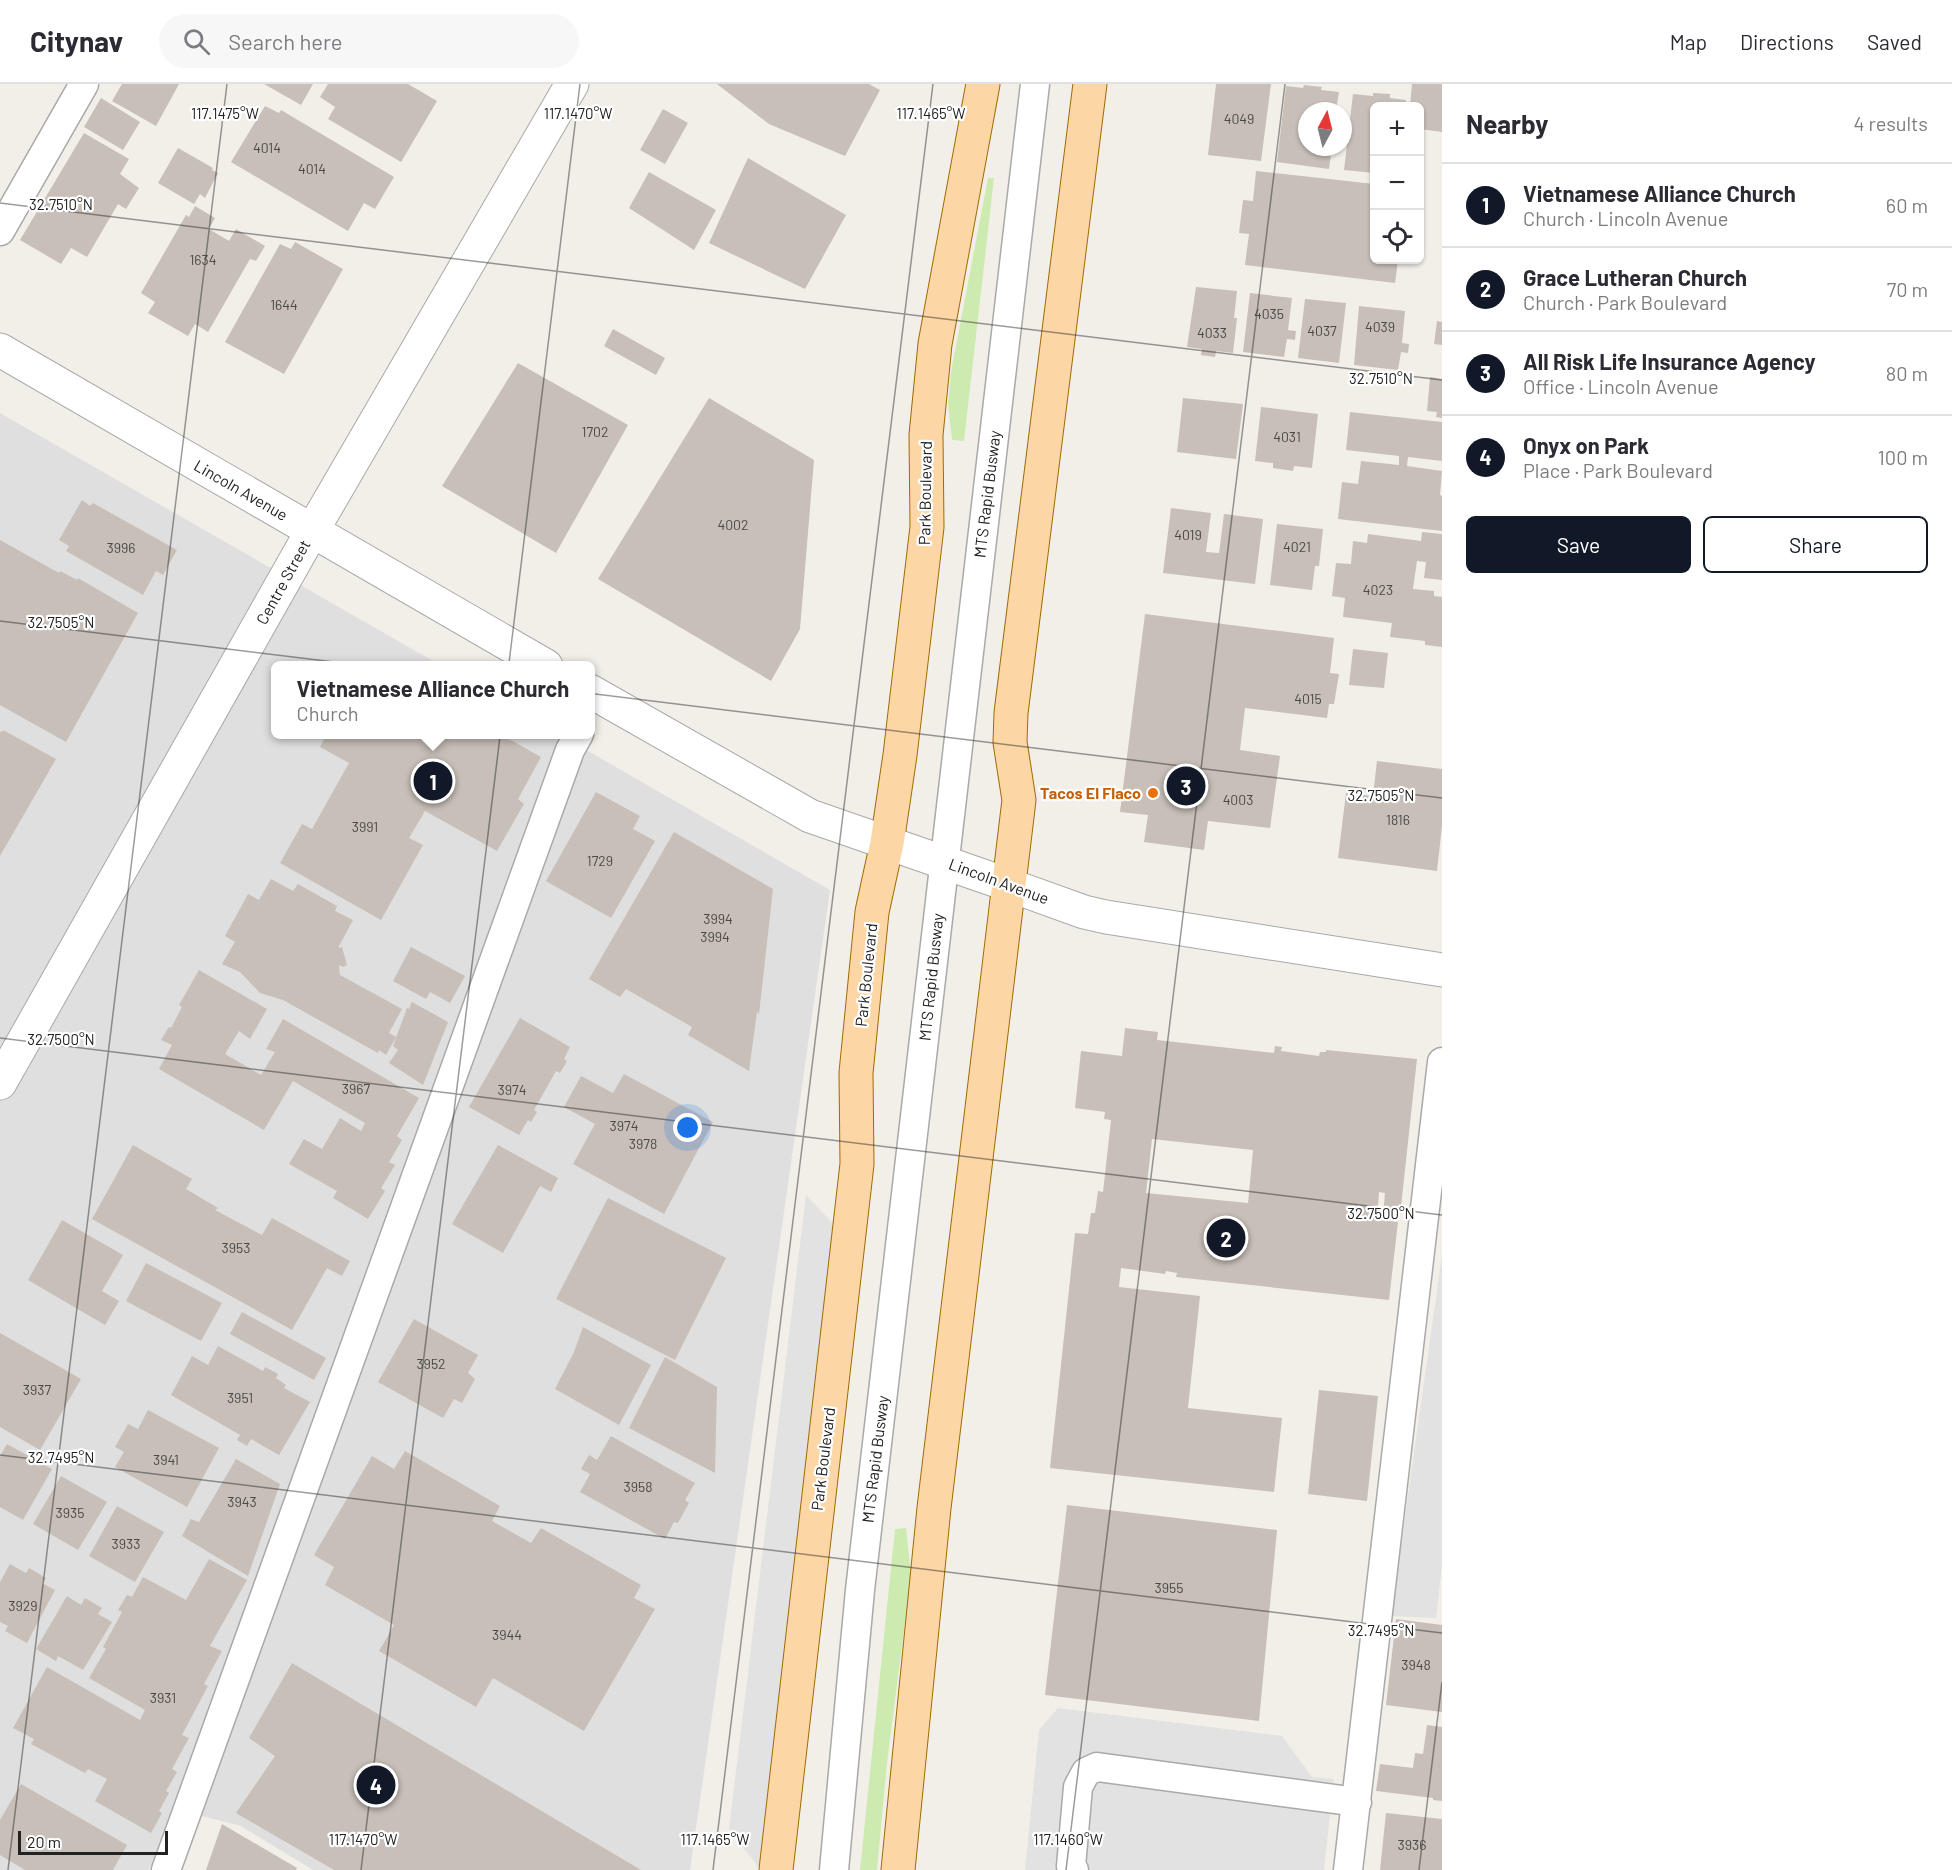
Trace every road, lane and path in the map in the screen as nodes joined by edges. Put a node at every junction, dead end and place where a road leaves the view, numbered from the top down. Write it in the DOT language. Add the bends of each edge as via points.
graph roads {
  1 [pos="84,84"];
  2 [pos="572,84"];
  3 [pos="983,84"];
  4 [pos="1035,84"];
  5 [pos="1090,84"];
  6 [pos="0,231"];
  7 [pos="0,350"];
  8 [pos="312,531"];
  9 [pos="537,661"];
  10 [pos="595,702"];
  11 [pos="577,739"];
  12 [pos="887,843"];
  13 [pos="944,862"];
  14 [pos="1009,885"];
  15 [pos="1442,970"];
  16 [pos="1442,1062"];
  17 [pos="0,1083"];
  18 [pos="1357,1802"];
  19 [pos="166,1870"];
  20 [pos="776,1870"];
  21 [pos="834,1870"];
  22 [pos="898,1870"];
  23 [pos="1074,1870"];
  24 [pos="1348,1870"];
  1 -- 6 [label="lane"];
  2 -- 8 [label="street, Centre Street"];
  3 -- 12 [label="main road, Park Boulevard" via="935,344 926,435 927,528"];
  4 -- 13 [label="lane, MTS Rapid Busway"];
  5 -- 14 [label="main road" via="1011,713 1010,742 1019,800"];
  7 -- 8 [label="street, Lincoln Avenue"];
  8 -- 9 [label="street, Lincoln Avenue"];
  8 -- 17 [label="street, Centre Street"];
  10 -- 12 [label="street, Lincoln Avenue" via="810,816"];
  11 -- 19 [label="lane"];
  12 -- 13 [label="street, Lincoln Avenue"];
  12 -- 20 [label="main road, Park Boulevard" via="872,912 856,1073 856,1164"];
  13 -- 14 [label="street, Lincoln Avenue"];
  13 -- 21 [label="lane, MTS Rapid Busway" via="860,1590"];
  14 -- 15 [label="street, Lincoln Avenue" via="1106,917"];
  14 -- 22 [label="main road" via="934,1508"];
  16 -- 18 [label="lane"];
  18 -- 23 [label="lane" via="1097,1767 1086,1772 1078,1787 1071,1866"];
  18 -- 24 [label="lane"];
}
